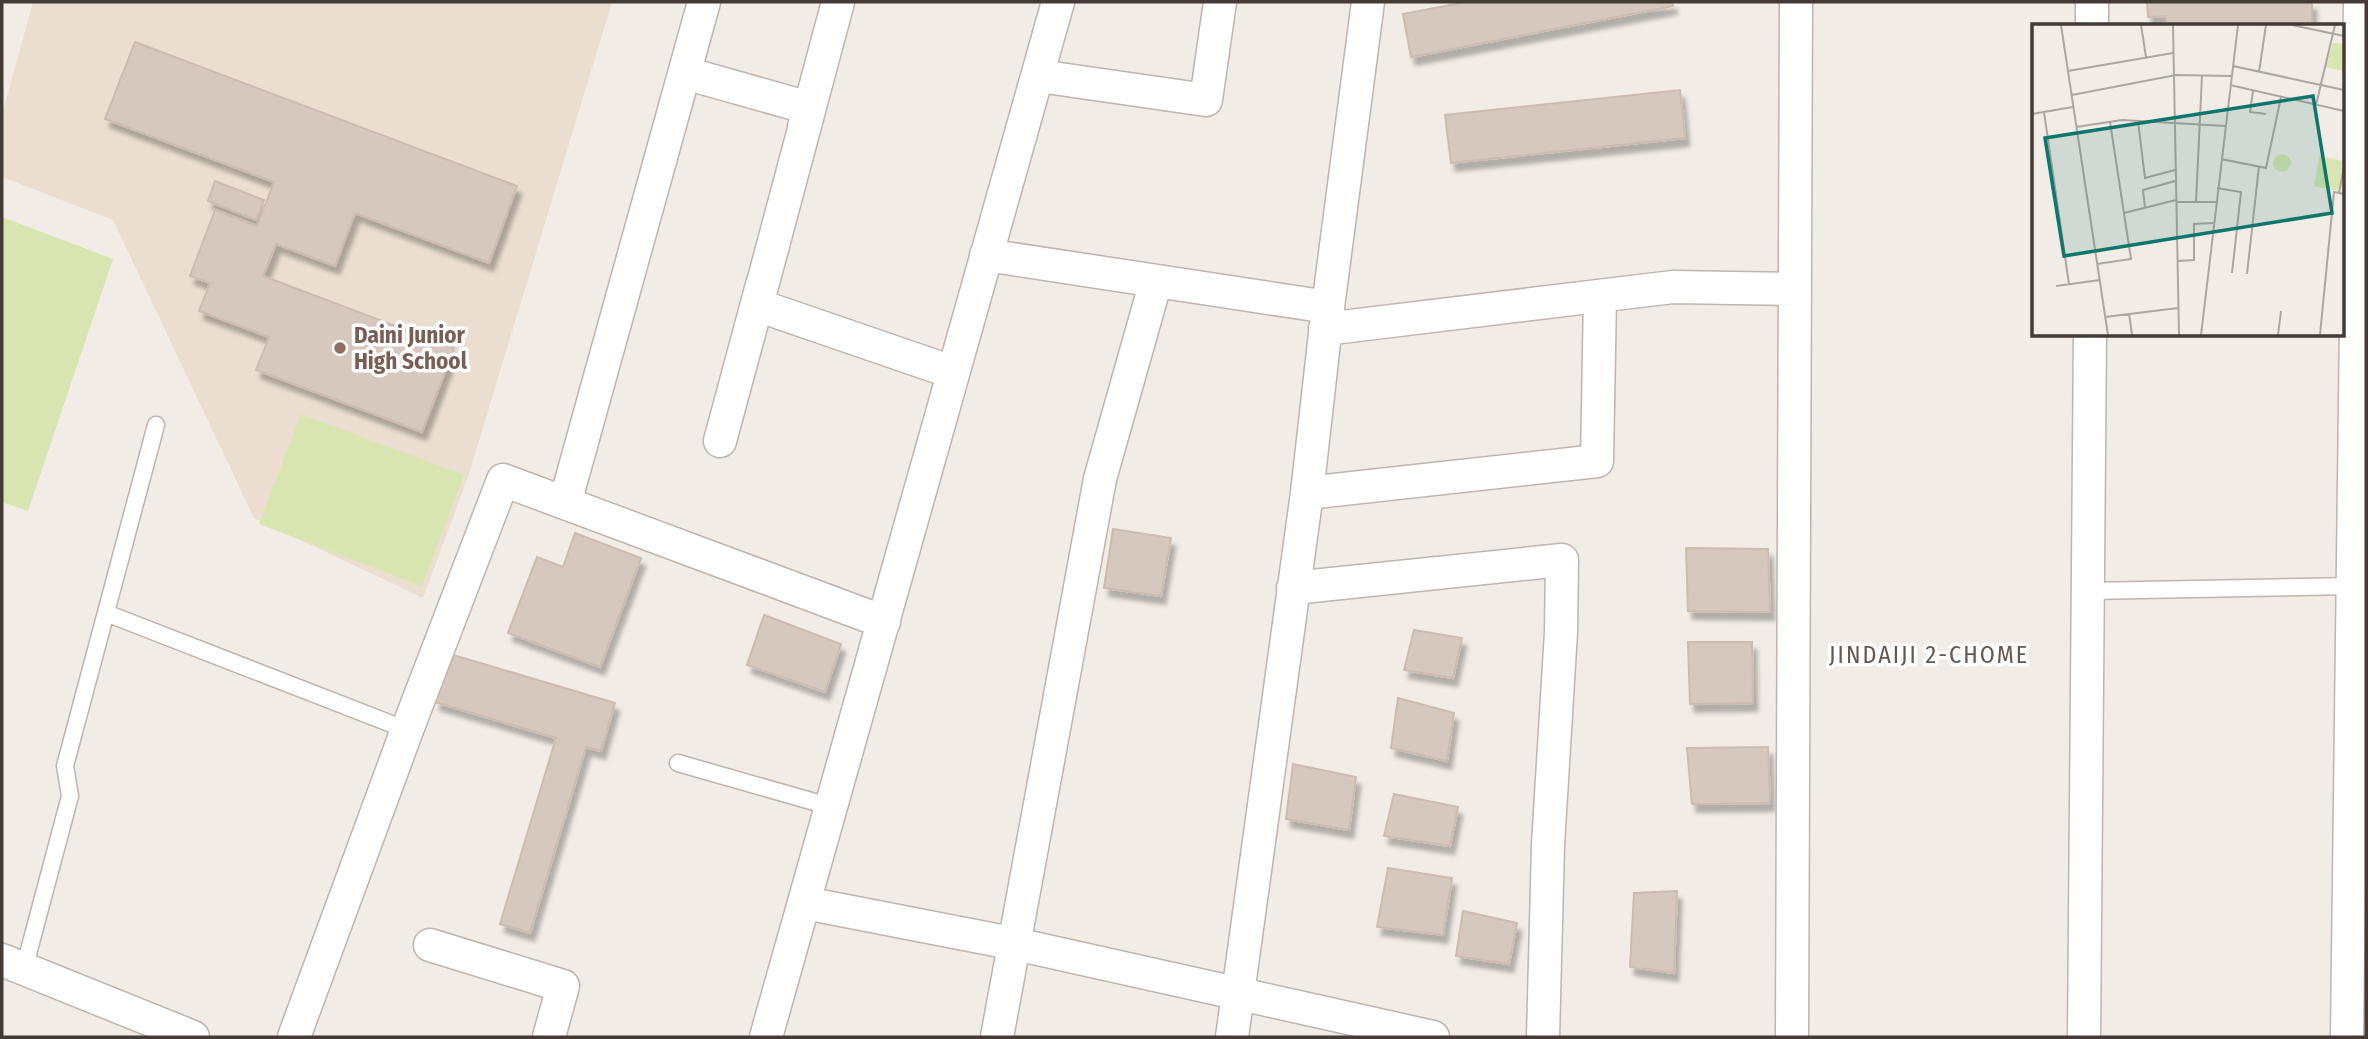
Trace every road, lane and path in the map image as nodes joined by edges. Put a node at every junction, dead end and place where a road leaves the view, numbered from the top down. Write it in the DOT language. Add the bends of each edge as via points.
graph roads {
  1 [pos="704,2"];
  2 [pos="838,2"];
  3 [pos="1058,2"];
  4 [pos="1220,2"];
  5 [pos="1368,2"];
  6 [pos="1797,2"];
  7 [pos="2092,2"];
  8 [pos="2360,2"];
  9 [pos="2092,24"];
  10 [pos="685,73"];
  11 [pos="1039,76"];
  12 [pos="809,108"];
  13 [pos="2362,128"];
  14 [pos="986,255"];
  15 [pos="1156,281"];
  16 [pos="1794,289"];
  17 [pos="1600,296"];
  18 [pos="1327,318"];
  19 [pos="2090,336"];
  20 [pos="952,372"];
  21 [pos="156,425"];
  22 [pos="720,441"];
  23 [pos="1307,493"];
  24 [pos="565,503"];
  25 [pos="2351,586"];
  26 [pos="1293,588"];
  27 [pos="2088,591"];
  28 [pos="106,613"];
  29 [pos="884,622"];
  30 [pos="407,730"];
  31 [pos="678,763"];
  32 [pos="832,807"];
  33 [pos="804,903"];
  34 [pos="1016,944"];
  35 [pos="430,945"];
  36 [pos="13,964"];
  37 [pos="1238,994"];
  38 [pos="193,1037"];
  39 [pos="295,1037"];
  40 [pos="550,1037"];
  41 [pos="766,1037"];
  42 [pos="998,1037"];
  43 [pos="1232,1037"];
  44 [pos="1433,1037"];
  45 [pos="1543,1037"];
  46 [pos="1792,1037"];
  47 [pos="2084,1037"];
  48 [pos="2347,1037"];
  1 -- 10 [label="street"];
  2 -- 12 [label="street"];
  3 -- 11 [label="street"];
  4 -- 11 [label="street" via="1206,100"];
  5 -- 18 [label="street"];
  6 -- 16 [label="street"];
  7 -- 9 [label="street"];
  8 -- 13 [label="street"];
  10 -- 12 [label="street"];
  10 -- 24 [label="street"];
  11 -- 14 [label="street"];
  12 -- 20 [label="street" via="757,305"];
  12 -- 22 [label="street"];
  13 -- 25 [label="street"];
  14 -- 15 [label="street"];
  14 -- 20 [label="street"];
  15 -- 18 [label="street"];
  15 -- 34 [label="street" via="1100,479"];
  16 -- 17 [label="street" via="1673,287"];
  16 -- 46 [label="street"];
  17 -- 18 [label="street"];
  17 -- 23 [label="street" via="1597,461"];
  18 -- 23 [label="street"];
  19 -- 27 [label="street"];
  20 -- 29 [label="street"];
  21 -- 28 [label="lane"];
  23 -- 26 [label="street"];
  24 -- 29 [label="street"];
  24 -- 30 [label="street" via="503,480"];
  25 -- 27 [label="lane"];
  25 -- 48 [label="street"];
  26 -- 37 [label="street"];
  26 -- 45 [label="street" via="1562,560"];
  27 -- 47 [label="street"];
  28 -- 30 [label="lane"];
  28 -- 36 [label="lane" via="65,765 70,796"];
  29 -- 32 [label="street"];
  30 -- 39 [label="street"];
  31 -- 32 [label="lane"];
  32 -- 33 [label="street"];
  33 -- 34 [label="street"];
  33 -- 41 [label="street"];
  34 -- 37 [label="street"];
  34 -- 42 [label="street"];
  35 -- 40 [label="street" via="563,986"];
  36 -- 38 [label="street"];
  37 -- 43 [label="street"];
  37 -- 44 [label="street"];
}
